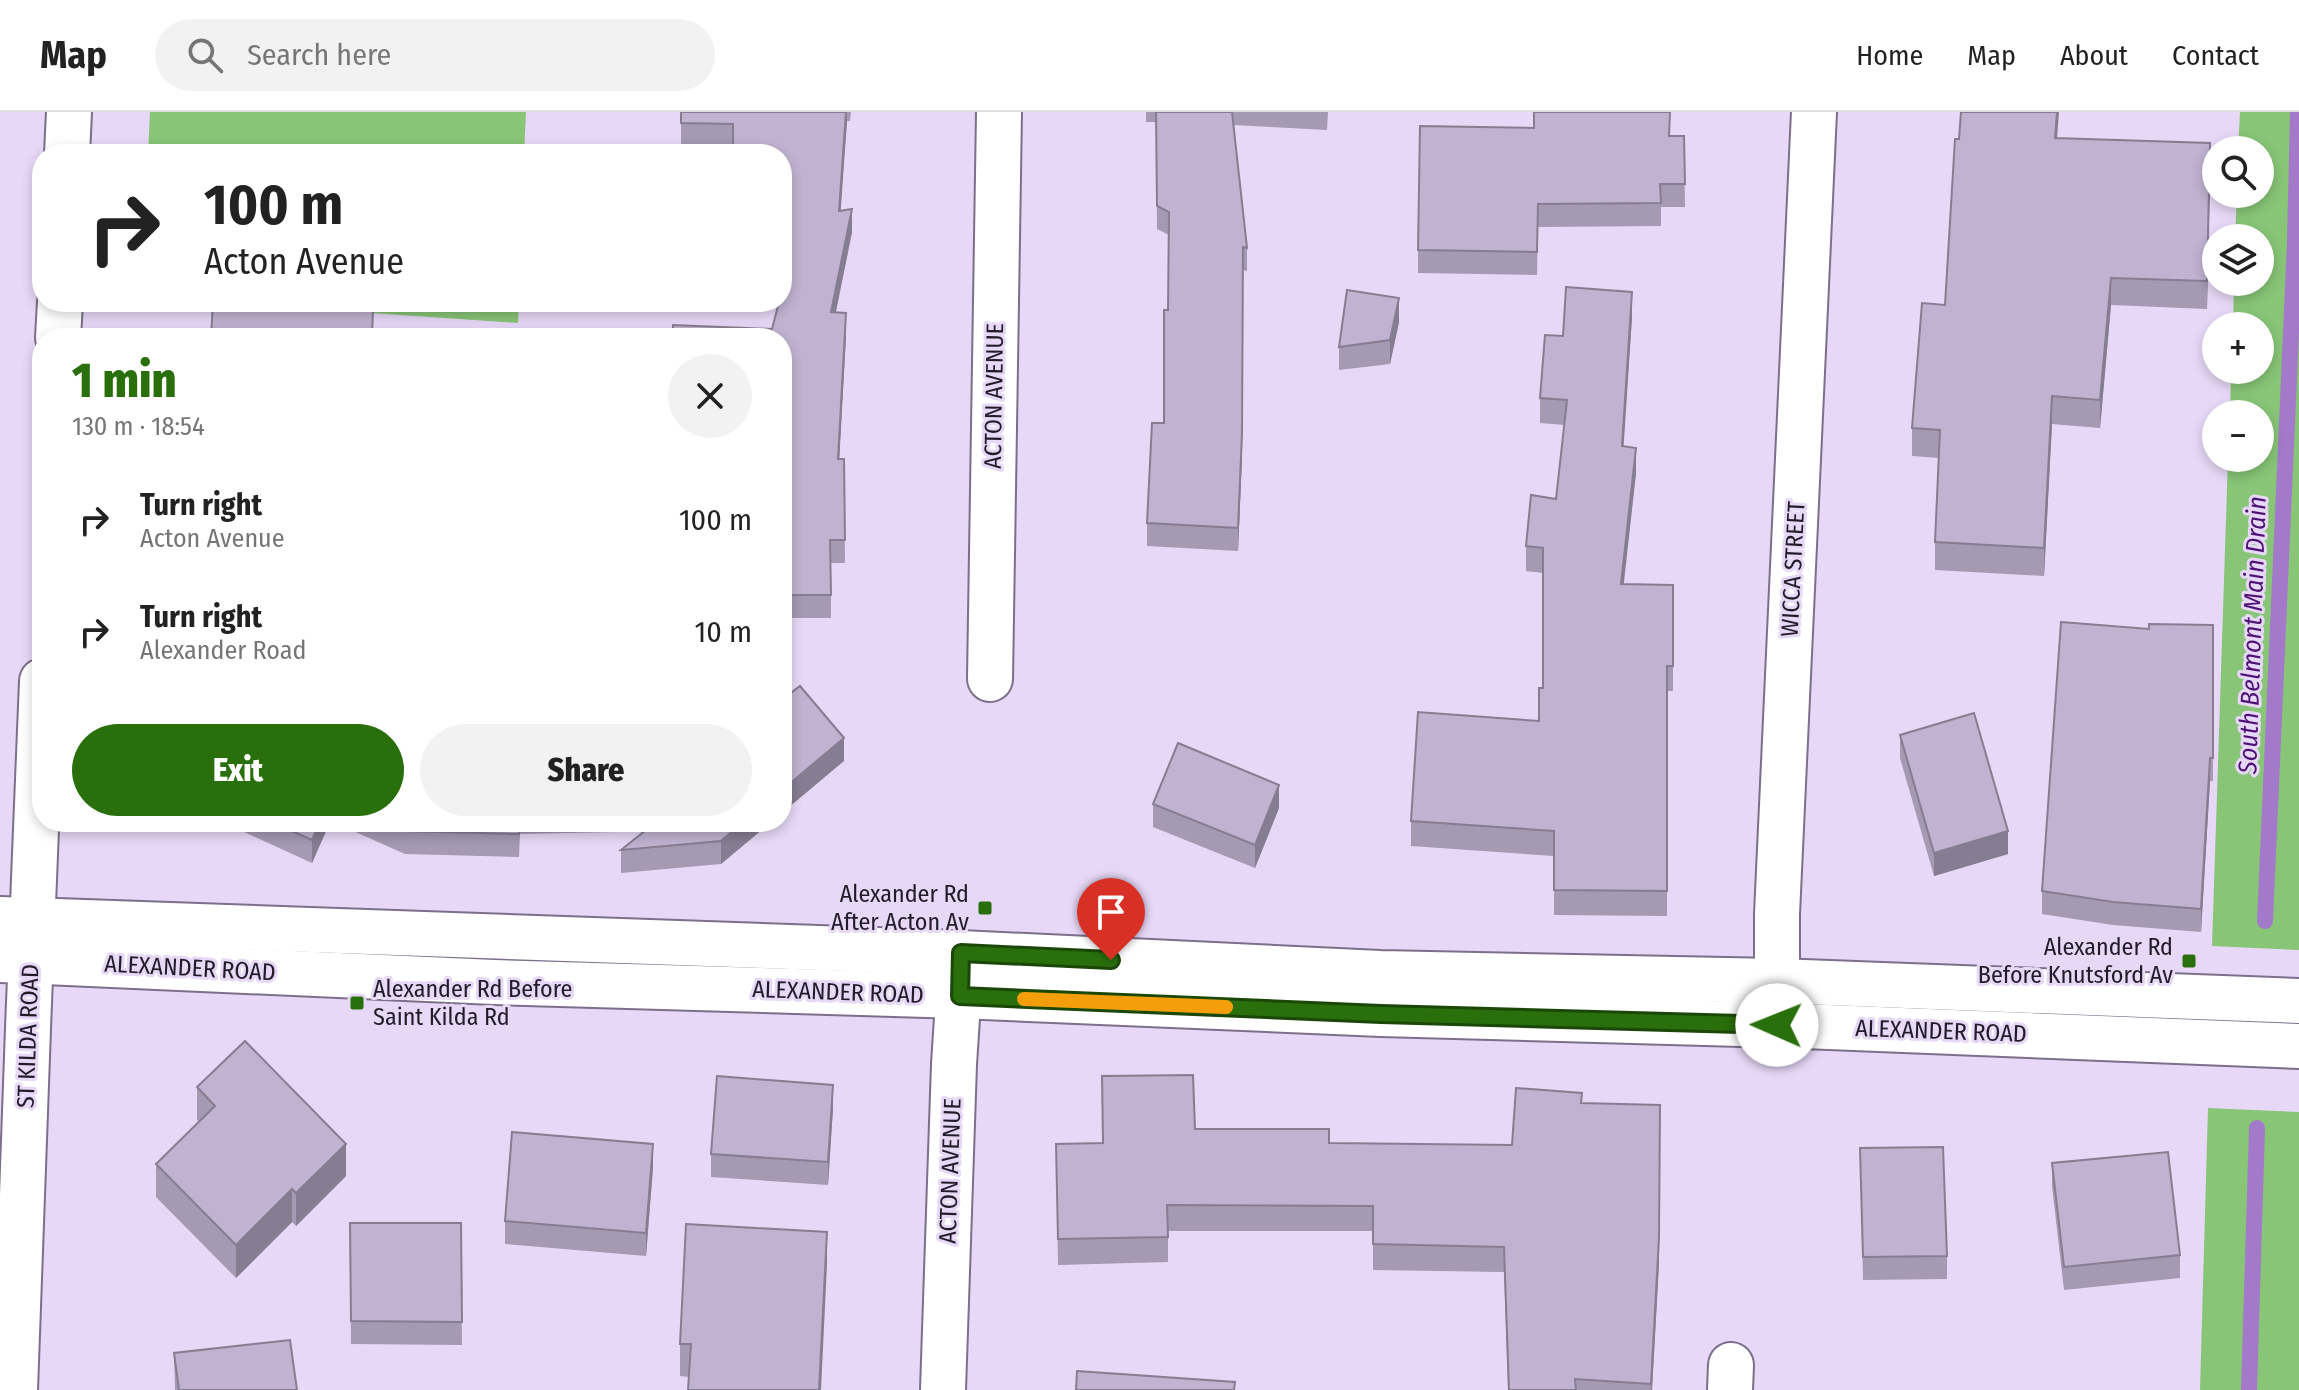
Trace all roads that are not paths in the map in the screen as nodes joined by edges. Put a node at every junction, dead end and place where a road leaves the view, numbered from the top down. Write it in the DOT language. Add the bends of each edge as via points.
graph roads {
  1 [pos="69,112"];
  2 [pos="999,112"];
  3 [pos="1814,112"];
  4 [pos="67,144"];
  5 [pos="990,679"];
  6 [pos="32,777"];
  7 [pos="15,940"];
  8 [pos="961,953"];
  9 [pos="1776,981"];
  10 [pos="960,996"];
  11 [pos="2299,1001"];
  12 [pos="1777,1025"];
  13 [pos="2299,1046"];
  14 [pos="15,1390"];
  15 [pos="943,1390"];
  1 -- 4 [label="main road"];
  2 -- 5 [label="main road, ACTON AVENUE"];
  3 -- 9 [label="main road, WICCA STREET"];
  6 -- 7 [label="main road, ST KILDA ROAD"];
  7 -- 8 [label="main road, ALEXANDER ROAD"];
  7 -- 10 [label="main road, ALEXANDER ROAD" via="494,982"];
  7 -- 14 [label="main road, ST KILDA ROAD"];
  8 -- 9 [label="main road, ALEXANDER ROAD" via="1380,973"];
  8 -- 10 [label="main road, ACTON AVENUE"];
  9 -- 11 [label="main road, ALEXANDER ROAD"];
  9 -- 12 [label="main road, WICCA STREET"];
  10 -- 12 [label="main road, ALEXANDER ROAD"];
  10 -- 15 [label="main road, ACTON AVENUE"];
  12 -- 13 [label="main road, ALEXANDER ROAD"];
}
